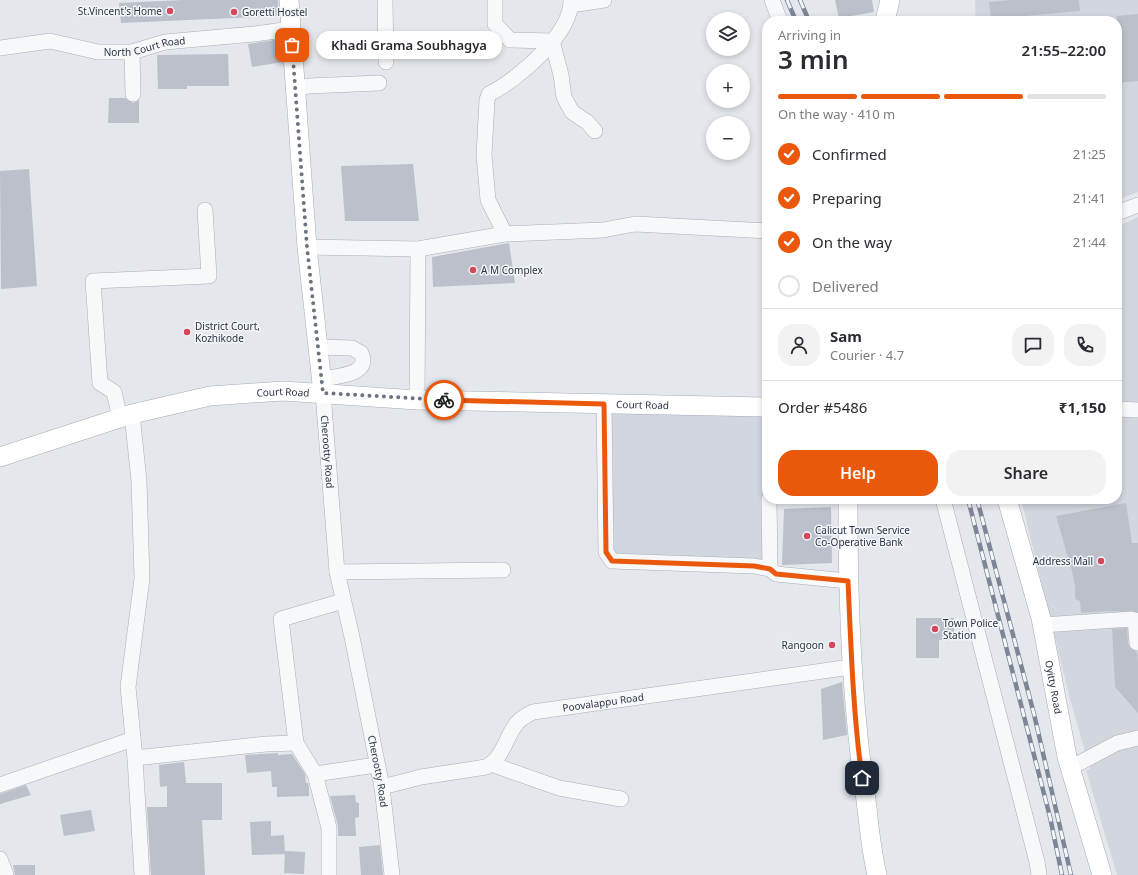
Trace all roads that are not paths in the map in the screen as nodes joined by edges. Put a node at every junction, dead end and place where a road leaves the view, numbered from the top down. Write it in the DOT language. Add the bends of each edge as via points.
graph roads {
  1 [pos="289,0"];
  2 [pos="385,0"];
  3 [pos="495,0"];
  4 [pos="604,0"];
  5 [pos="772,0"];
  6 [pos="890,0"];
  7 [pos="571,3"];
  8 [pos="778,16"];
  9 [pos="886,16"];
  10 [pos="290,29"];
  11 [pos="552,41"];
  12 [pos="0,48"];
  13 [pos="132,52"];
  14 [pos="386,62"];
  15 [pos="379,83"];
  16 [pos="296,89"];
  17 [pos="132,94"];
  18 [pos="595,132"];
  19 [pos="1138,205"];
  20 [pos="205,210"];
  21 [pos="1122,211"];
  22 [pos="762,231"];
  23 [pos="506,234"];
  24 [pos="307,247"];
  25 [pos="418,249"];
  26 [pos="318,347"];
  27 [pos="323,386"];
  28 [pos="417,400"];
  29 [pos="604,404"];
  30 [pos="762,408"];
  31 [pos="1122,409"];
  32 [pos="1138,410"];
  33 [pos="126,416"];
  34 [pos="0,457"];
  35 [pos="769,504"];
  36 [pos="848,504"];
  37 [pos="944,504"];
  38 [pos="1008,504"];
  39 [pos="770,569"];
  40 [pos="503,570"];
  41 [pos="336,572"];
  42 [pos="848,581"];
  43 [pos="343,601"];
  44 [pos="1042,626"];
  45 [pos="1137,643"];
  46 [pos="851,667"];
  47 [pos="1138,738"];
  48 [pos="133,739"];
  49 [pos="296,743"];
  50 [pos="135,758"];
  51 [pos="491,764"];
  52 [pos="376,765"];
  53 [pos="1070,768"];
  54 [pos="315,774"];
  55 [pos="0,785"];
  56 [pos="382,787"];
  57 [pos="621,799"];
  58 [pos="0,859"];
  59 [pos="1038,868"];
  60 [pos="6,875"];
  61 [pos="142,875"];
  62 [pos="329,875"];
  63 [pos="392,875"];
  64 [pos="877,875"];
  65 [pos="1102,875"];
  1 -- 10 [label="main road, Cherootty Road"];
  2 -- 14 [label="street"];
  3 -- 11 [label="street" via="495,24 510,40"];
  4 -- 7 [label="street"];
  5 -- 8 [label="street"];
  6 -- 9 [label="main road"];
  7 -- 11 [label="street" via="562,30"];
  10 -- 13 [label="street, North Court Road" via="165,42"];
  10 -- 16 [label="main road, Cherootty Road"];
  11 -- 18 [label="street" via="564,97 572,112 587,122"];
  11 -- 23 [label="street" via="528,66 489,94 487,100 484,156 488,200"];
  12 -- 13 [label="street, North Court Road" via="50,41 98,52"];
  13 -- 17 [label="street"];
  15 -- 16 [label="street" via="309,86"];
  16 -- 24 [label="main road, Cherootty Road"];
  19 -- 21 [label="street"];
  20 -- 33 [label="street" via="208,276 93,282 100,383 114,392"];
  22 -- 23 [label="street" via="635,224 603,230"];
  23 -- 25 [label="street"];
  24 -- 25 [label="street"];
  24 -- 26 [label="main road, Cherootty Road"];
  25 -- 28 [label="street"];
  26 -- 27 [label="main road, Cherootty Road"];
  26 -- 27 [label="street" via="352,348 361,353 363,362 355,371"];
  27 -- 28 [label="main road, Court Road"];
  27 -- 33 [label="main road, Court Road" via="210,396"];
  27 -- 41 [label="street, Cherootty Road"];
  28 -- 29 [label="main road, Court Road"];
  29 -- 30 [label="main road, Court Road"];
  29 -- 39 [label="street" via="606,552 612,561 754,566"];
  31 -- 32 [label="street"];
  33 -- 34 [label="main road, Court Road"];
  33 -- 48 [label="street" via="139,482 142,578 128,687"];
  35 -- 39 [label="street"];
  36 -- 42 [label="main road"];
  37 -- 59 [label="street"];
  38 -- 44 [label="main road, Oyitty Road"];
  39 -- 42 [label="street" via="776,574"];
  40 -- 41 [label="street"];
  41 -- 43 [label="street, Cherootty Road"];
  42 -- 46 [label="main road"];
  43 -- 49 [label="street" via="281,619"];
  43 -- 52 [label="street, Cherootty Road"];
  44 -- 45 [label="street" via="1132,619 1135,620"];
  44 -- 53 [label="main road, Oyitty Road"];
  46 -- 51 [label="street, Poovalappu Road" via="533,712 516,724 503,749"];
  46 -- 64 [label="main road" via="858,748"];
  47 -- 53 [label="street" via="1117,743"];
  48 -- 50 [label="street"];
  48 -- 55 [label="street"];
  49 -- 50 [label="street"];
  49 -- 54 [label="street"];
  50 -- 61 [label="street"];
  51 -- 56 [label="street"];
  51 -- 57 [label="street" via="559,788"];
  52 -- 54 [label="street"];
  52 -- 56 [label="street, Cherootty Road"];
  53 -- 65 [label="main road, Oyitty Road"];
  54 -- 62 [label="street" via="329,828"];
  56 -- 63 [label="street, Cherootty Road"];
  58 -- 60 [label="street"];
}
